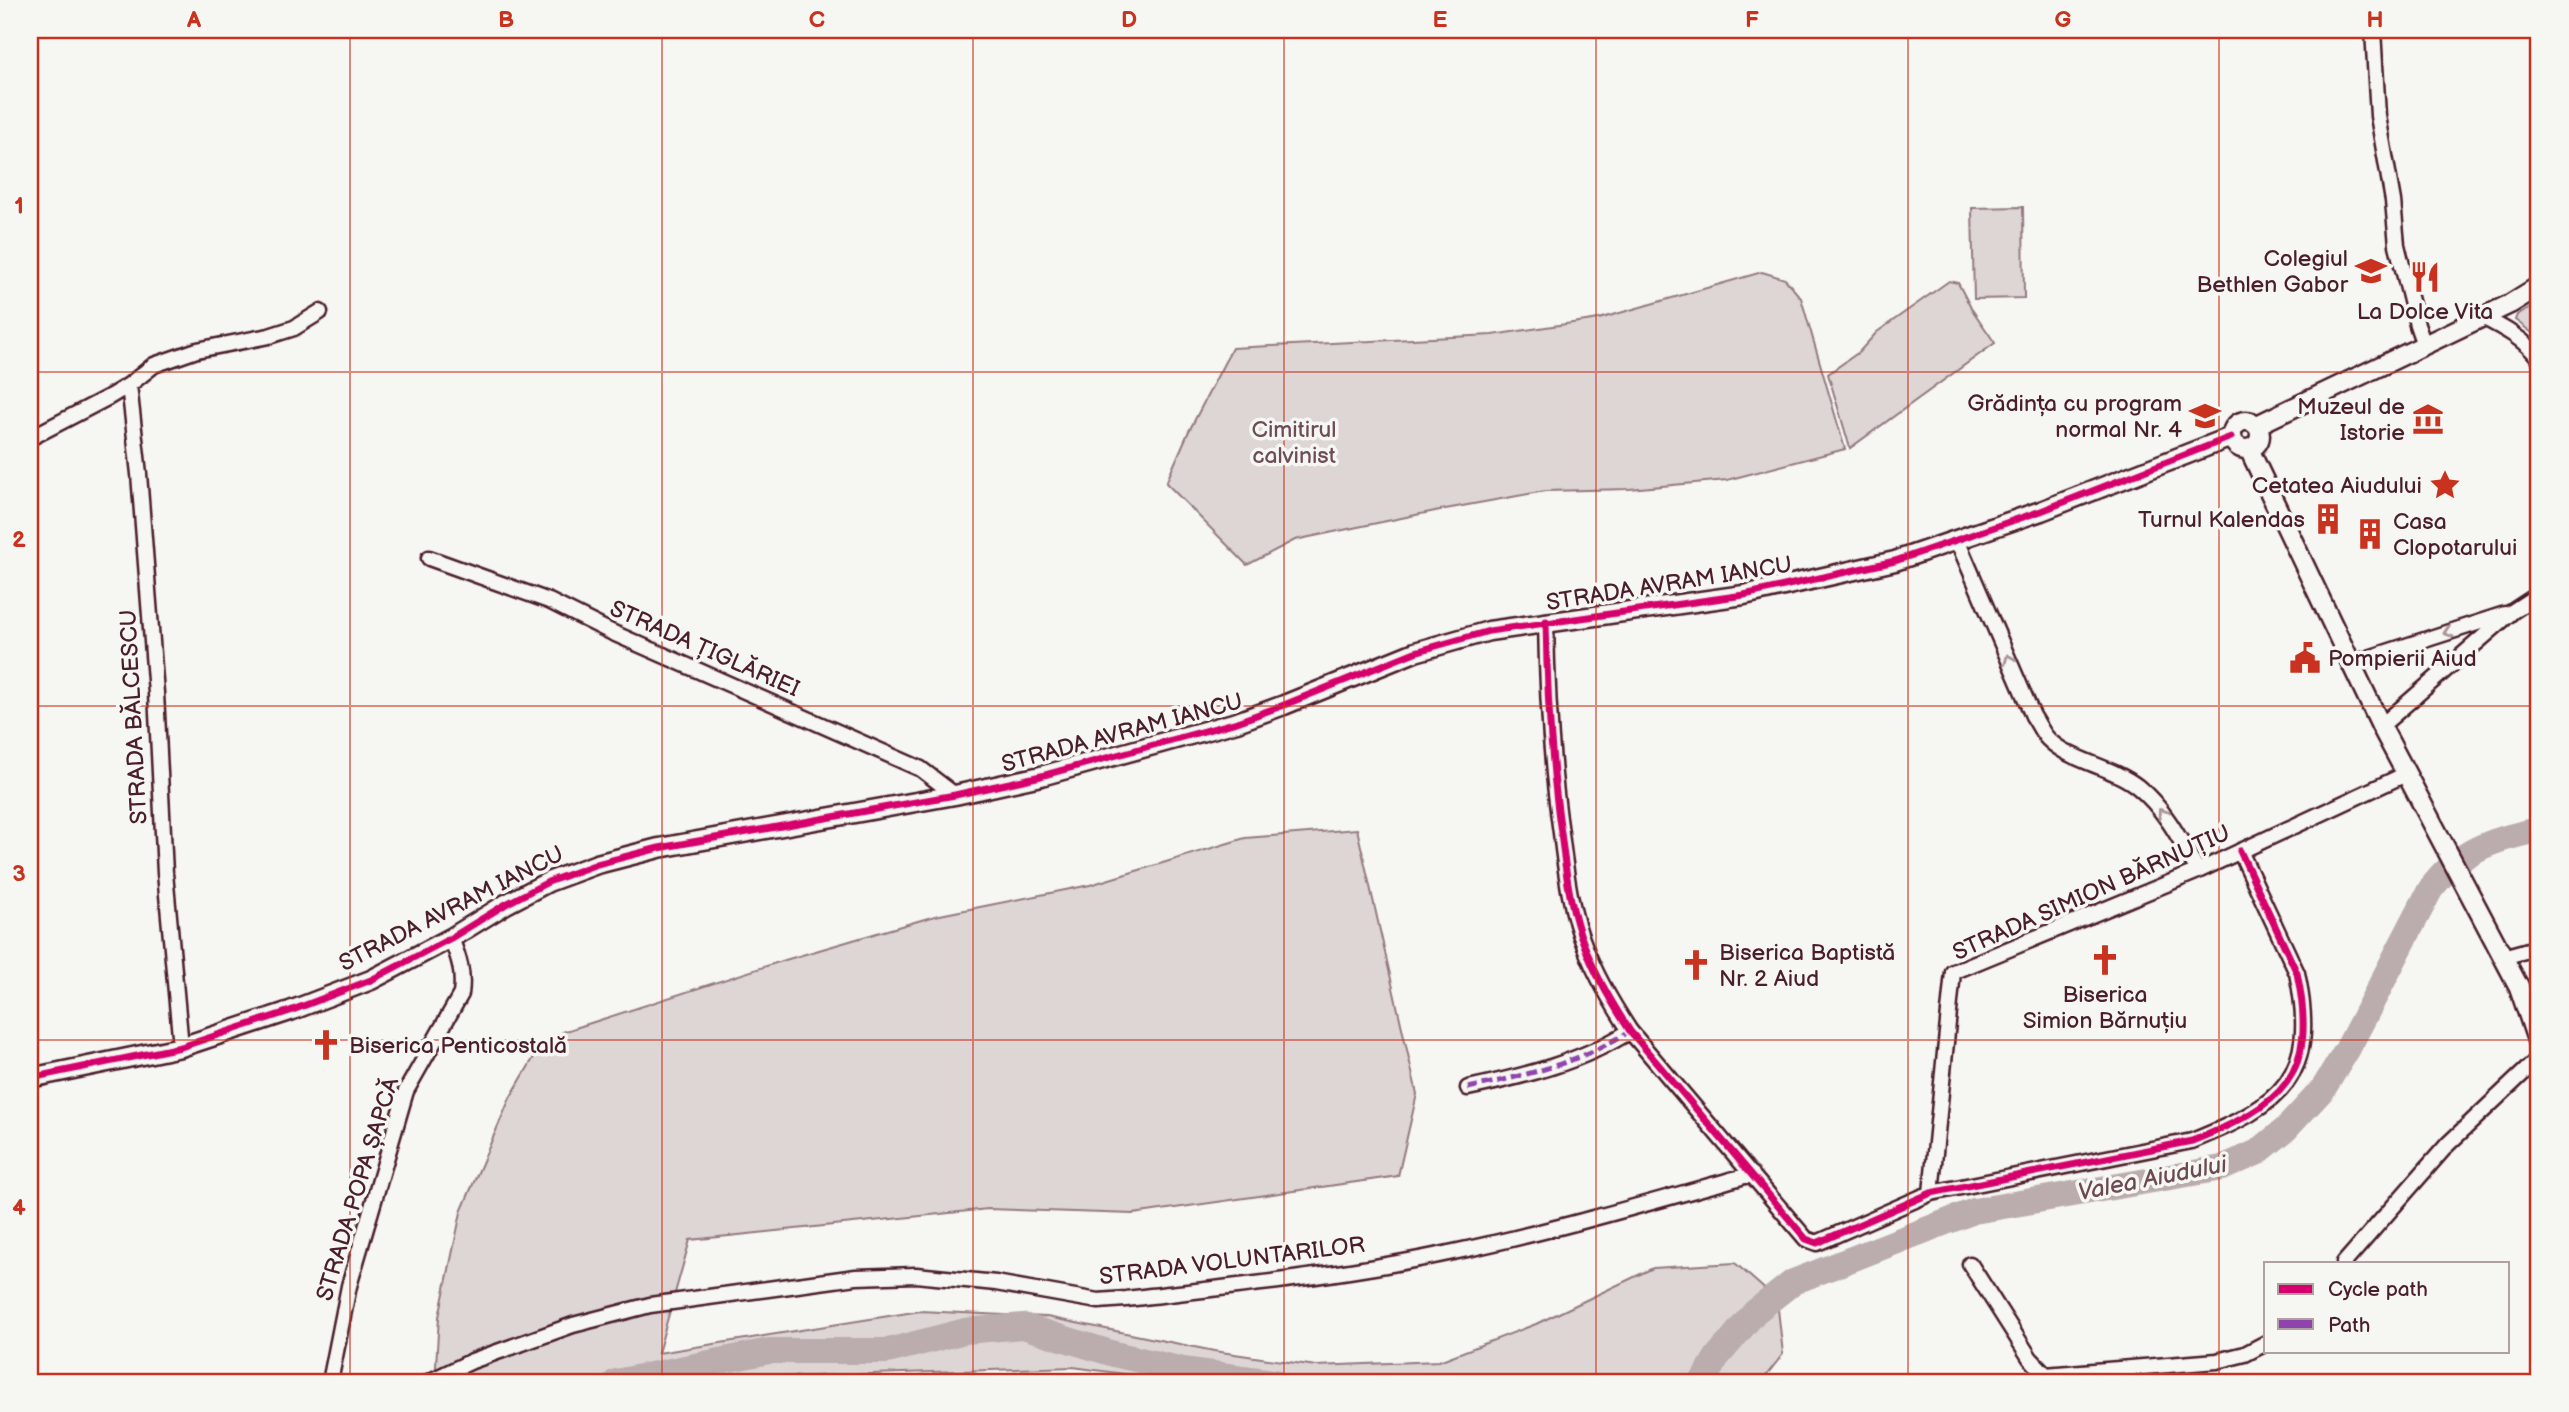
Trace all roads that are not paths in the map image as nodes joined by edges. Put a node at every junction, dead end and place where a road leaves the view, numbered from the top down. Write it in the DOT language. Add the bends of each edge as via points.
graph roads {
  1 [pos="2373,30"];
  2 [pos="2539,286"];
  3 [pos="320,312"];
  4 [pos="2482,317"];
  5 [pos="2424,345"];
  6 [pos="2539,358"];
  7 [pos="129,385"];
  8 [pos="2257,425"];
  9 [pos="2231,437"];
  10 [pos="30,438"];
  11 [pos="2249,449"];
  12 [pos="1957,540"];
  13 [pos="429,558"];
  14 [pos="2539,594"];
  15 [pos="2513,611"];
  16 [pos="1546,621"];
  17 [pos="2350,664"];
  18 [pos="2381,726"];
  19 [pos="2406,774"];
  20 [pos="955,795"];
  21 [pos="2240,851"];
  22 [pos="2198,871"];
  23 [pos="451,938"];
  24 [pos="2539,947"];
  25 [pos="2503,957"];
  26 [pos="1630,1031"];
  27 [pos="2539,1046"];
  28 [pos="181,1047"];
  29 [pos="2539,1058"];
  30 [pos="30,1078"];
  31 [pos="1468,1088"];
  32 [pos="1752,1174"];
  33 [pos="1931,1193"];
  34 [pos="2345,1262"];
  35 [pos="1970,1264"];
  36 [pos="2264,1344"];
  37 [pos="2050,1379"];
  38 [pos="330,1382"];
  39 [pos="428,1382"];
  40 [pos="2027,1382"];
  1 -- 5 [label="street" via="2378,116 2397,245"];
  2 -- 4 [label="main road"];
  3 -- 7 [label="street" via="269,336 197,350 154,365"];
  4 -- 5 [label="main road"];
  4 -- 6 [label="street" via="2522,340"];
  5 -- 8 [label="main road"];
  7 -- 10 [label="street"];
  7 -- 28 [label="street, STRADA BĂLCESCU"];
  8 -- 9 [label="main road" via="2249,420 2240,422"];
  8 -- 11 [label="main road" via="2259,439"];
  9 -- 11 [label="main road" via="2236,445"];
  9 -- 12 [label="main road, STRADA AVRAM IANCU"];
  11 -- 17 [label="main road"];
  12 -- 16 [label="main road, STRADA AVRAM IANCU" via="1883,564 1744,595"];
  22 -- 12 [label="street, one-way" via="2156,804 2138,787 2047,738 2033,716"];
  13 -- 20 [label="street, STRADA ȚIGLĂRIEI" via="549,601 921,769"];
  14 -- 15 [label="street"];
  15 -- 17 [label="street, one-way"];
  15 -- 18 [label="street"];
  16 -- 20 [label="main road, STRADA AVRAM IANCU" via="1415,652 1237,722"];
  16 -- 26 [label="street" via="1550,736 1569,894 1584,947"];
  17 -- 18 [label="main road"];
  18 -- 19 [label="main road"];
  19 -- 21 [label="street, STRADA SIMION BĂRNUȚIU"];
  19 -- 25 [label="main road"];
  20 -- 23 [label="main road, STRADA AVRAM IANCU" via="736,833 597,864 548,881"];
  21 -- 22 [label="street, STRADA SIMION BĂRNUȚIU"];
  21 -- 33 [label="street" via="2297,973 2301,993 2302,1044 2297,1066 2283,1088 2263,1108 2192,1141"];
  22 -- 33 [label="street, STRADA SIMION BĂRNUȚIU" via="1954,972"];
  23 -- 28 [label="main road, STRADA AVRAM IANCU" via="371,980"];
  23 -- 38 [label="street, STRADA POPA ȘAPCĂ" via="461,963 461,994 406,1091 349,1286"];
  24 -- 25 [label="street"];
  25 -- 27 [label="main road" via="2519,987"];
  26 -- 31 [label="street" via="1608,1046 1568,1061"];
  26 -- 32 [label="street"];
  28 -- 30 [label="main road, STRADA AVRAM IANCU"];
  29 -- 34 [label="street" via="2448,1144"];
  32 -- 33 [label="street" via="1806,1239 1817,1243"];
  32 -- 39 [label="street, STRADA VOLUNTARILOR" via="1458,1251 1137,1298 1098,1301 916,1275 856,1277 650,1306 573,1325"];
  35 -- 37 [label="street" via="2030,1358"];
  36 -- 37 [label="street" via="2217,1362"];
  37 -- 40 [label="street"];
}
